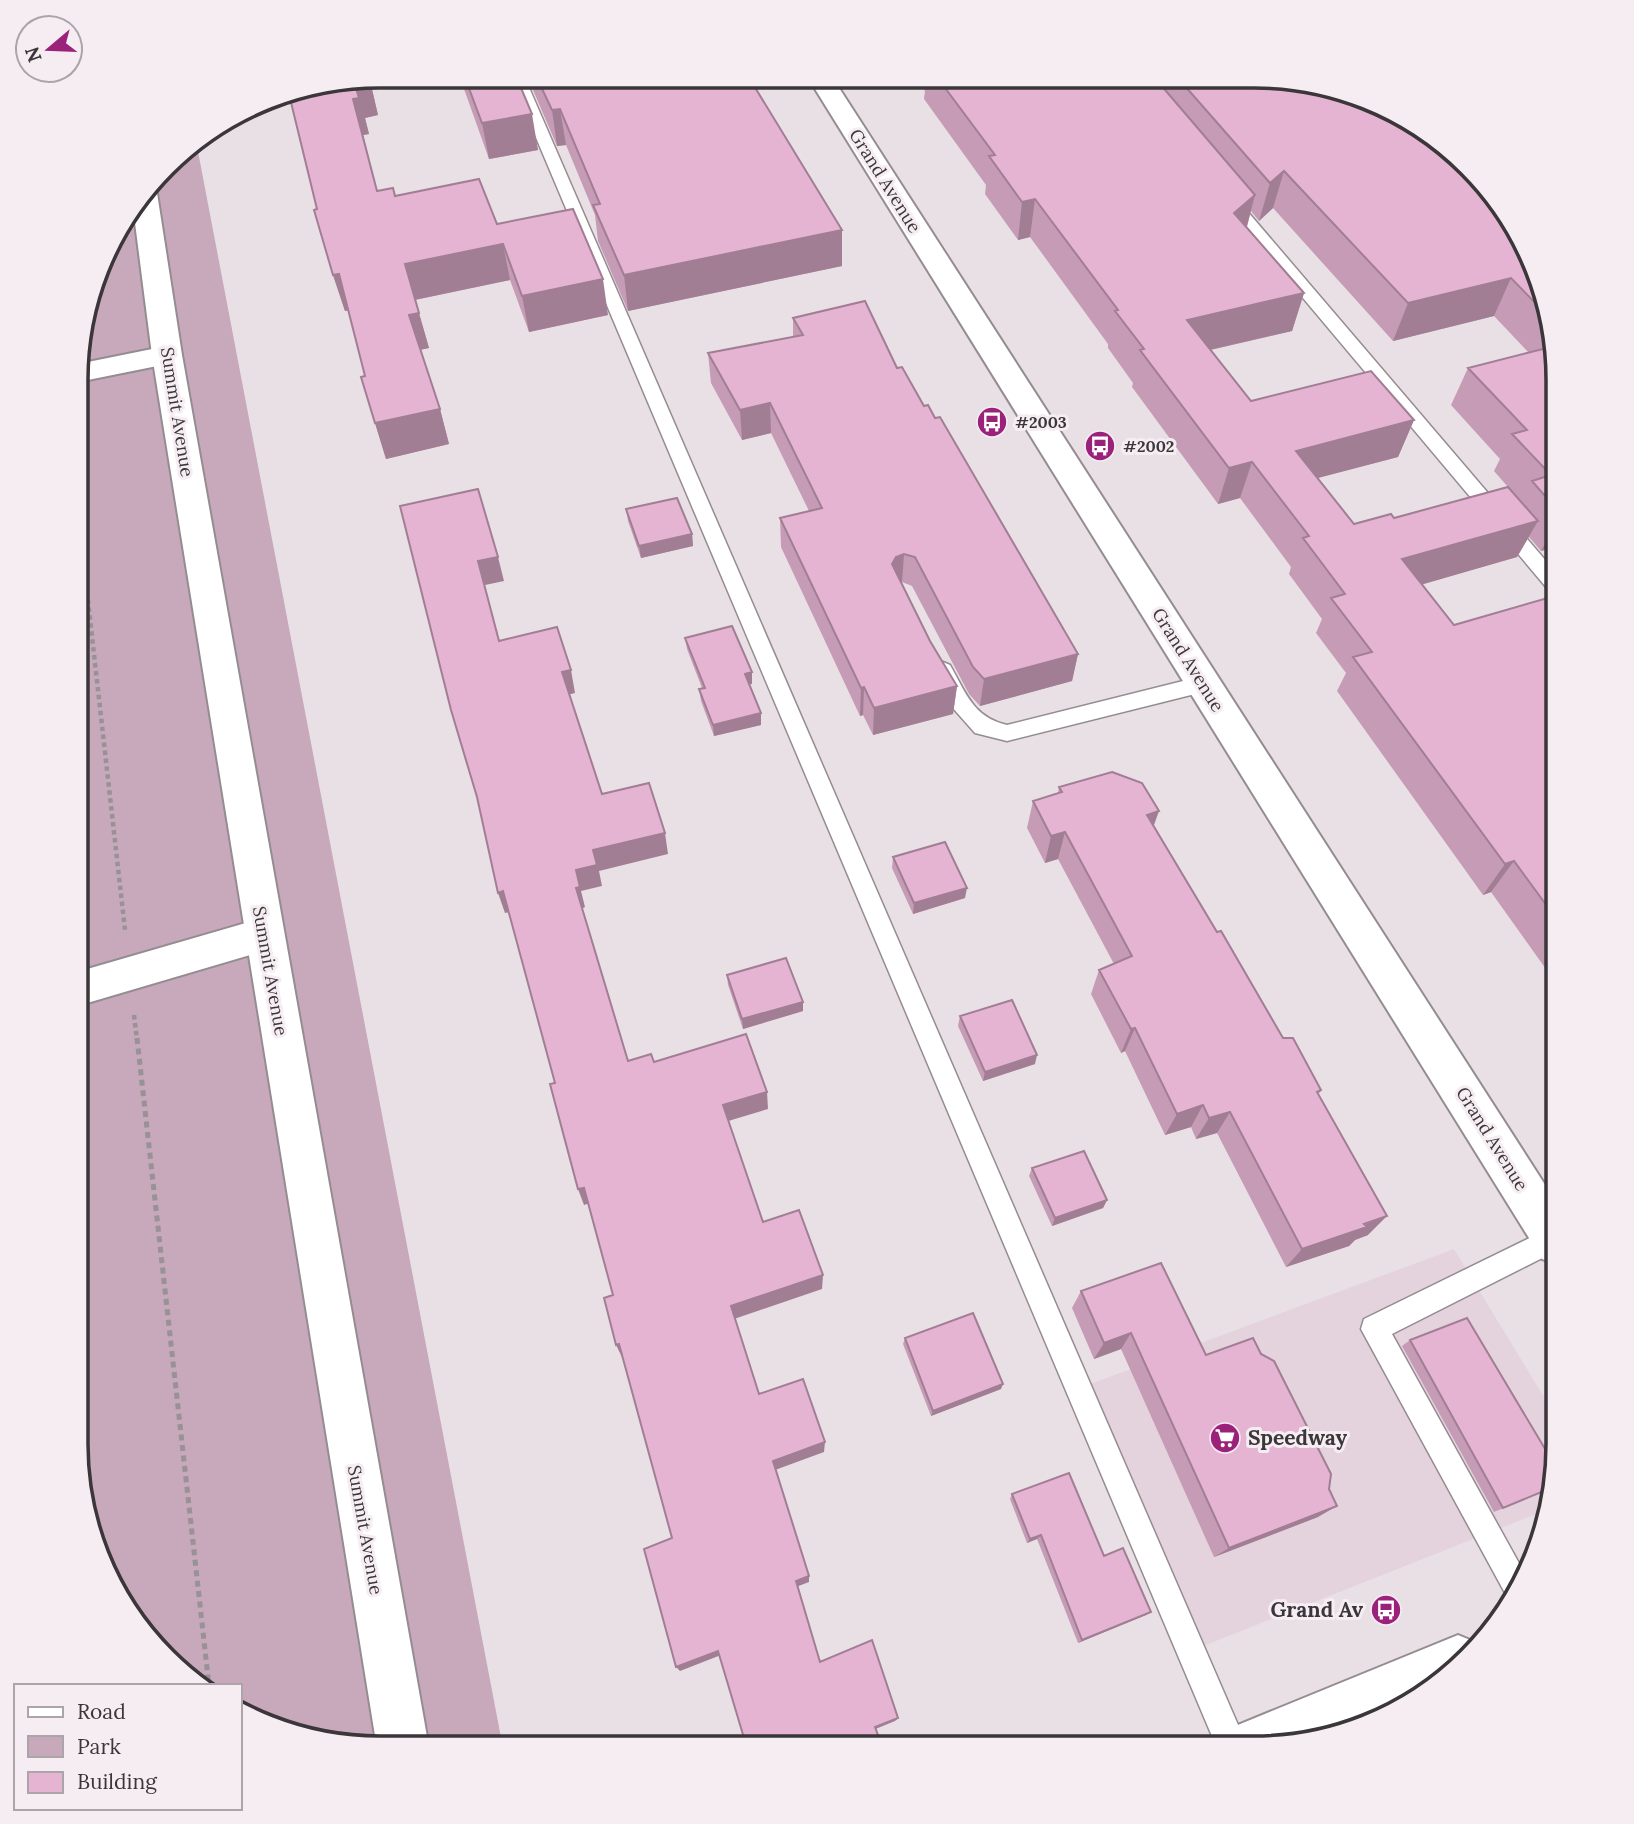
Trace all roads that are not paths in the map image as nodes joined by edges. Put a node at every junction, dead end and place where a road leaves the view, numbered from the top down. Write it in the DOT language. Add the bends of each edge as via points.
graph roads {
  1 [pos="522,88"];
  2 [pos="827,88"];
  3 [pos="1215,184"];
  4 [pos="146,205"];
  5 [pos="167,355"];
  6 [pos="88,371"];
  7 [pos="1546,574"];
  8 [pos="934,653"];
  9 [pos="1203,684"];
  10 [pos="263,935"];
  11 [pos="88,986"];
  12 [pos="1546,1223"];
  13 [pos="1546,1245"];
  14 [pos="1512,1581"];
  15 [pos="1443,1667"];
  16 [pos="401,1736"];
  17 [pos="1228,1736"];
  18 [pos="1277,1736"];
  1 -- 17 [label="lane"];
  2 -- 9 [label="street, Grand Avenue"];
  3 -- 7 [label="lane"];
  4 -- 5 [label="street, Summit Avenue"];
  5 -- 6 [label="street"];
  5 -- 10 [label="street, Summit Avenue"];
  8 -- 9 [label="lane" via="959,701 982,727 1007,733"];
  9 -- 12 [label="street, Grand Avenue"];
  10 -- 11 [label="street"];
  10 -- 16 [label="street, Summit Avenue"];
  13 -- 14 [label="lane" via="1374,1329"];
  15 -- 18 [label="street"];
}
